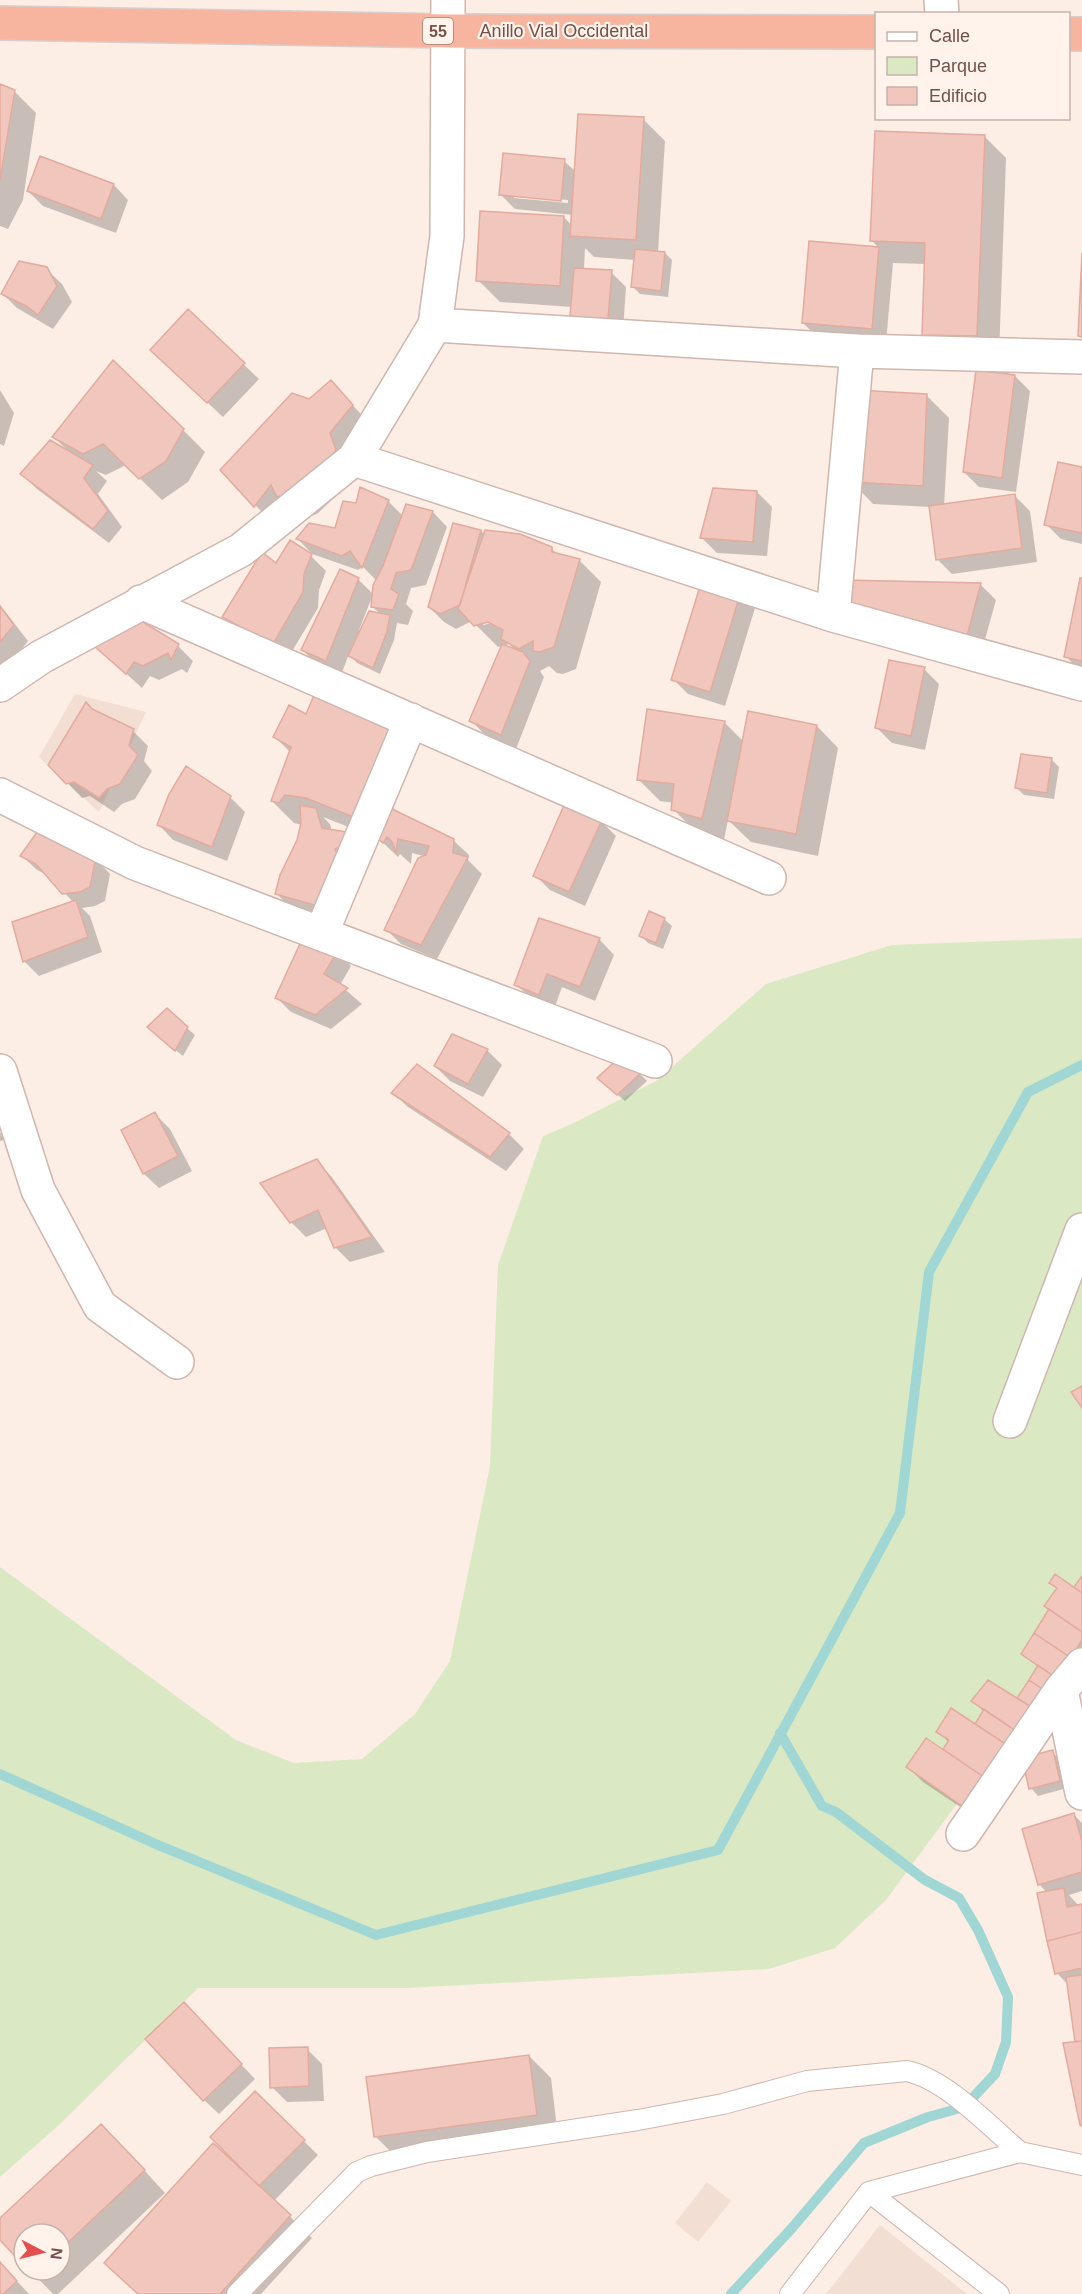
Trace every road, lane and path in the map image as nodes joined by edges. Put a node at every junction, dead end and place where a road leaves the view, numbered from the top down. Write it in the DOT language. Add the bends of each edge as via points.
graph roads {
  1 [pos="448,16"];
  2 [pos="0,23"];
  3 [pos="875,32"];
  4 [pos="435,325"];
  5 [pos="857,351"];
  6 [pos="1082,357"];
  7 [pos="354,459"];
  8 [pos="141,602"];
  9 [pos="832,615"];
  10 [pos="1082,684"];
  11 [pos="0,686"];
  12 [pos="411,720"];
  13 [pos="0,795"];
  14 [pos="769,878"];
  15 [pos="321,934"];
  16 [pos="655,1061"];
  17 [pos="0,1071"];
  18 [pos="1082,1230"];
  19 [pos="177,1362"];
  20 [pos="1010,1421"];
  21 [pos="1082,1665"];
  22 [pos="1061,1690"];
  23 [pos="1082,1792"];
  24 [pos="963,1834"];
  25 [pos="1020,2152"];
  26 [pos="1082,2165"];
  27 [pos="869,2192"];
  28 [pos="237,2294"];
  29 [pos="790,2294"];
  30 [pos="999,2294"];
  1 -- 2 [label="highway, Anillo Vial Occidental / 55"];
  1 -- 3 [label="highway, Anillo Vial Occidental / 55"];
  1 -- 4 [label="street" via="447,236"];
  4 -- 5 [label="street"];
  4 -- 7 [label="street"];
  5 -- 6 [label="street"];
  5 -- 9 [label="street"];
  7 -- 8 [label="street" via="241,550"];
  7 -- 9 [label="street"];
  8 -- 11 [label="street" via="41,657"];
  8 -- 12 [label="street"];
  9 -- 10 [label="street"];
  12 -- 14 [label="street"];
  12 -- 15 [label="street"];
  13 -- 15 [label="street" via="135,863"];
  15 -- 16 [label="street"];
  17 -- 19 [label="street" via="38,1190 100,1306"];
  18 -- 20 [label="street"];
  21 -- 22 [label="street"];
  22 -- 23 [label="street"];
  22 -- 24 [label="street"];
  25 -- 26 [label="lane"];
  25 -- 27 [label="lane"];
  25 -- 28 [label="lane" via="939,2083 919,2073 900,2071 807,2081 723,2104 427,2152 371,2166 357,2172"];
  27 -- 29 [label="lane"];
  27 -- 30 [label="lane"];
}
